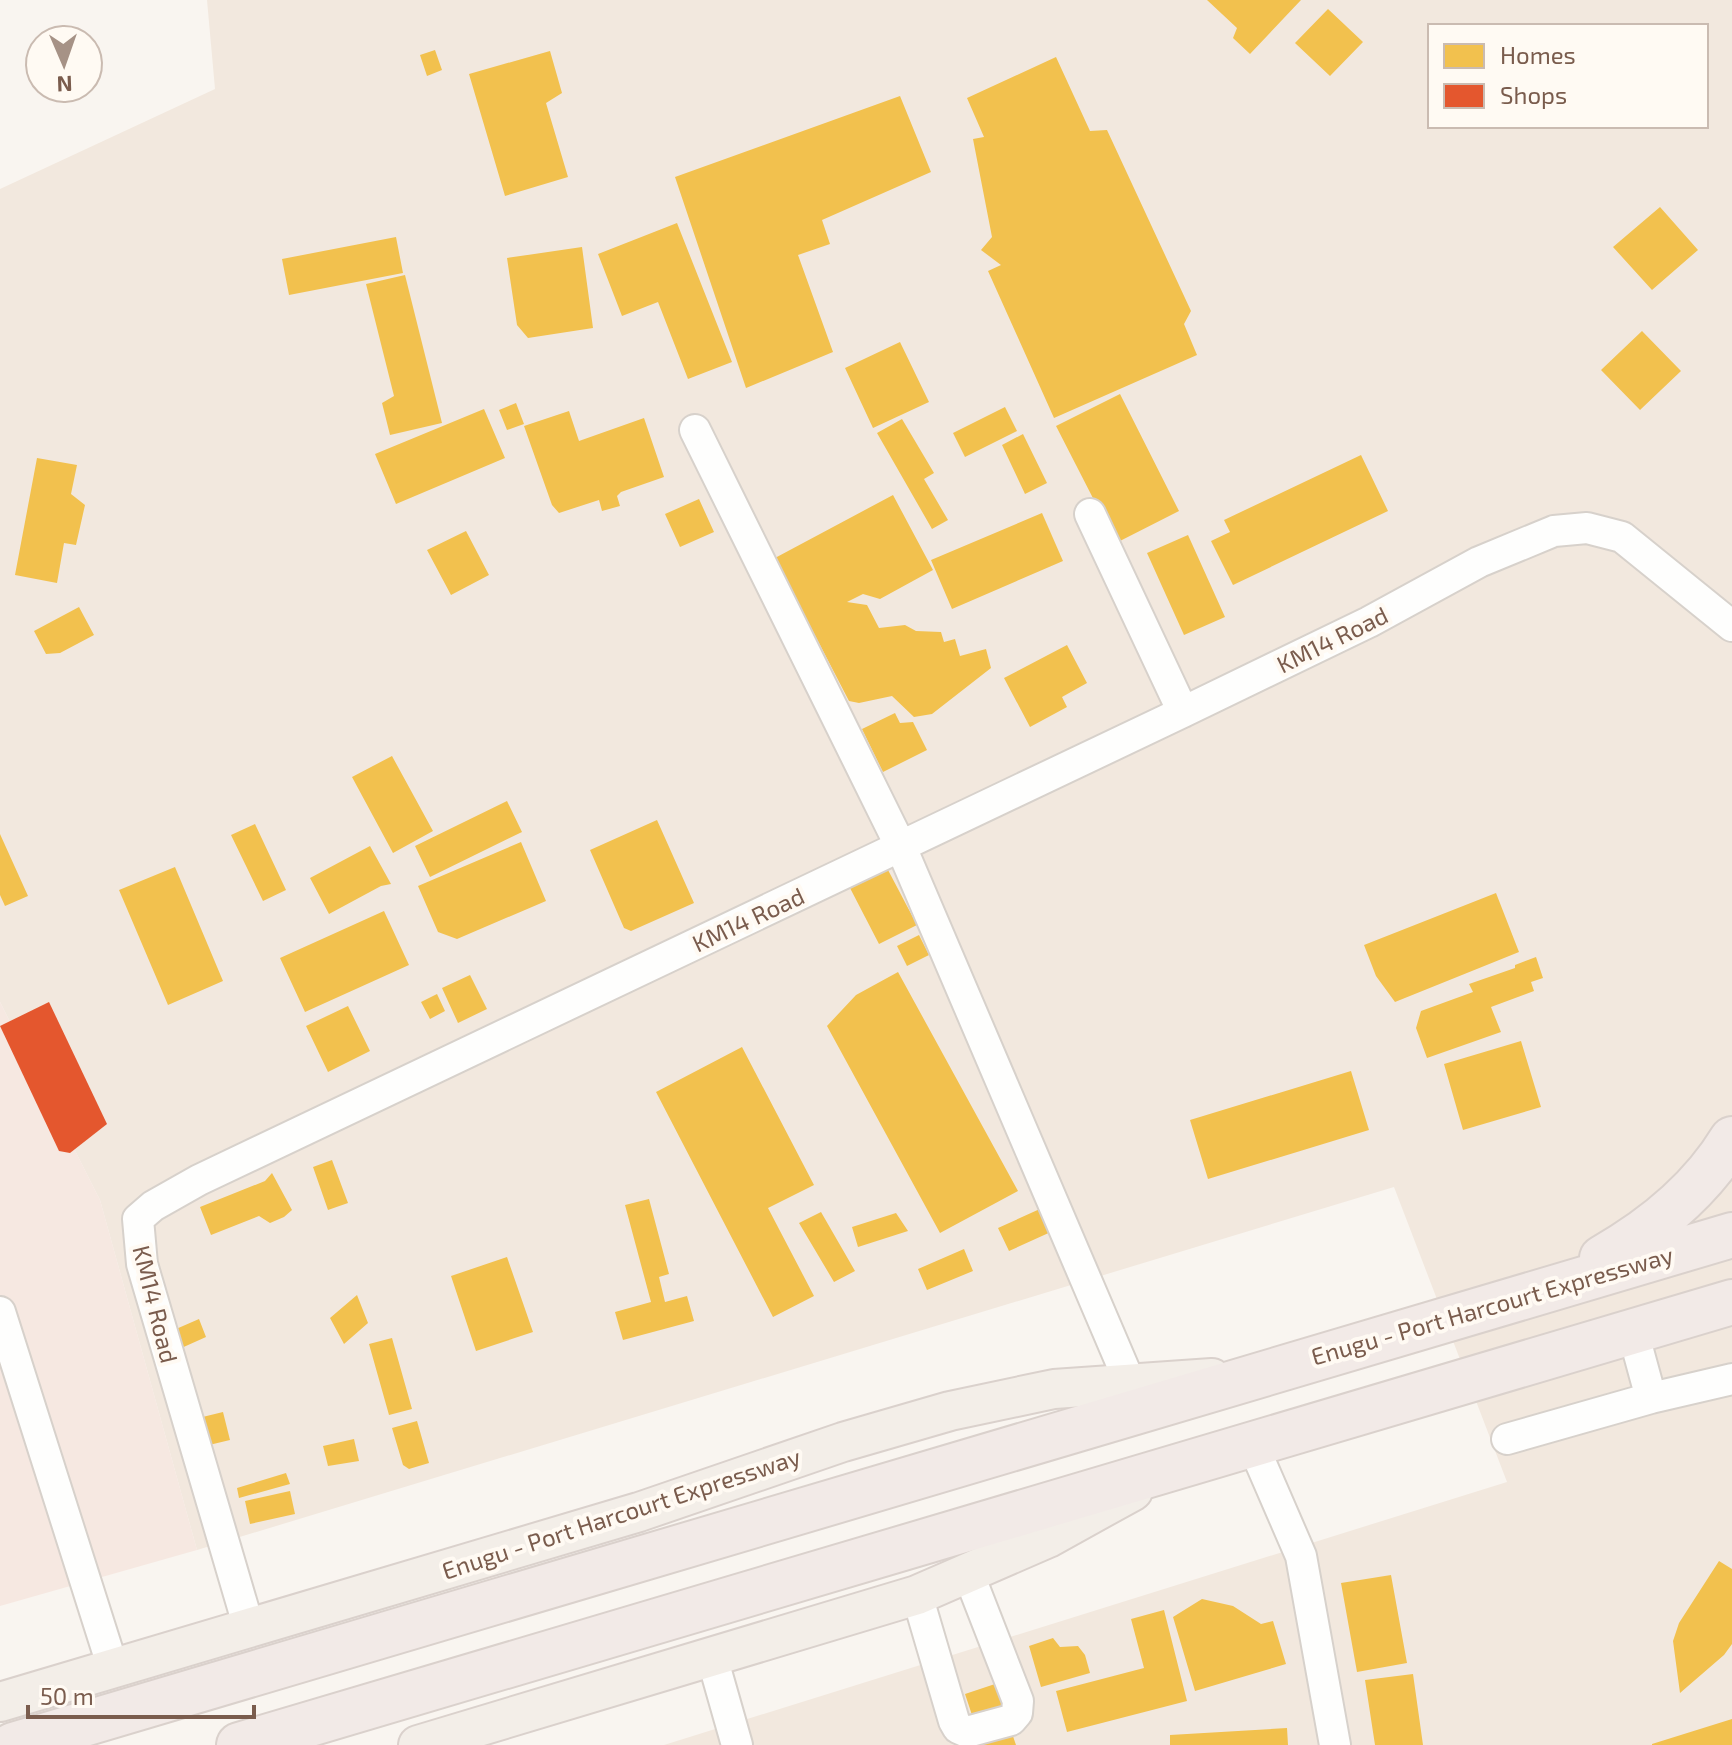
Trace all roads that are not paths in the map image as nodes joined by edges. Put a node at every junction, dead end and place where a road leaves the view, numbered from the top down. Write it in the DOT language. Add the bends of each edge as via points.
graph roads {
  1 [pos="695,430"];
  2 [pos="1090,514"];
  3 [pos="1732,626"];
  4 [pos="1183,712"];
  5 [pos="901,847"];
  6 [pos="1732,1139"];
  7 [pos="1732,1235"];
  8 [pos="1547,1289"];
  9 [pos="1732,1302"];
  10 [pos="0,1312"];
  11 [pos="1633,1332"];
  12 [pos="1251,1376"];
  13 [pos="1732,1379"];
  14 [pos="1130,1383"];
  15 [pos="1651,1398"];
  16 [pos="1507,1439"];
  17 [pos="1252,1443"];
  18 [pos="969,1575"];
  19 [pos="917,1595"];
  20 [pos="249,1628"];
  21 [pos="712,1657"];
  22 [pos="113,1668"];
  23 [pos="0,1702"];
  24 [pos="13,1745"];
  25 [pos="239,1745"];
  26 [pos="418,1745"];
  27 [pos="737,1745"];
  28 [pos="1335,1745"];
  1 -- 5 [label="street"];
  2 -- 4 [label="street"];
  3 -- 4 [label="street, KM14 Road" via="1622,537 1587,528 1554,531 1479,562"];
  4 -- 5 [label="street, KM14 Road"];
  5 -- 14 [label="street"];
  5 -- 20 [label="street, KM14 Road" via="199,1180 138,1219 142,1264"];
  6 -- 8 [label="highway" via="1660,1221"];
  7 -- 8 [label="highway, Enugu - Port Harcourt Expressway"];
  8 -- 12 [label="highway, Enugu - Port Harcourt Expressway"];
  9 -- 11 [label="highway"];
  10 -- 22 [label="street"];
  11 -- 15 [label="street"];
  11 -- 17 [label="highway"];
  12 -- 14 [label="main road, Enugu - Port Harcourt Expressway"];
  12 -- 24 [label="highway, Enugu - Port Harcourt Expressway"];
  13 -- 15 [label="street"];
  14 -- 20 [label="main road, Enugu - Port Harcourt Expressway" via="1054,1389 950,1411 639,1512"];
  15 -- 16 [label="street"];
  17 -- 18 [label="main road" via="1128,1493"];
  17 -- 25 [label="highway"];
  17 -- 28 [label="street" via="1301,1556"];
  18 -- 19 [label="main road"];
  18 -- 19 [label="street" via="1018,1701 1011,1720 967,1732 958,1728"];
  19 -- 21 [label="main road"];
  20 -- 22 [label="main road, Enugu - Port Harcourt Expressway"];
  21 -- 26 [label="main road"];
  21 -- 27 [label="street"];
  22 -- 23 [label="main road, Enugu - Port Harcourt Expressway"];
}
